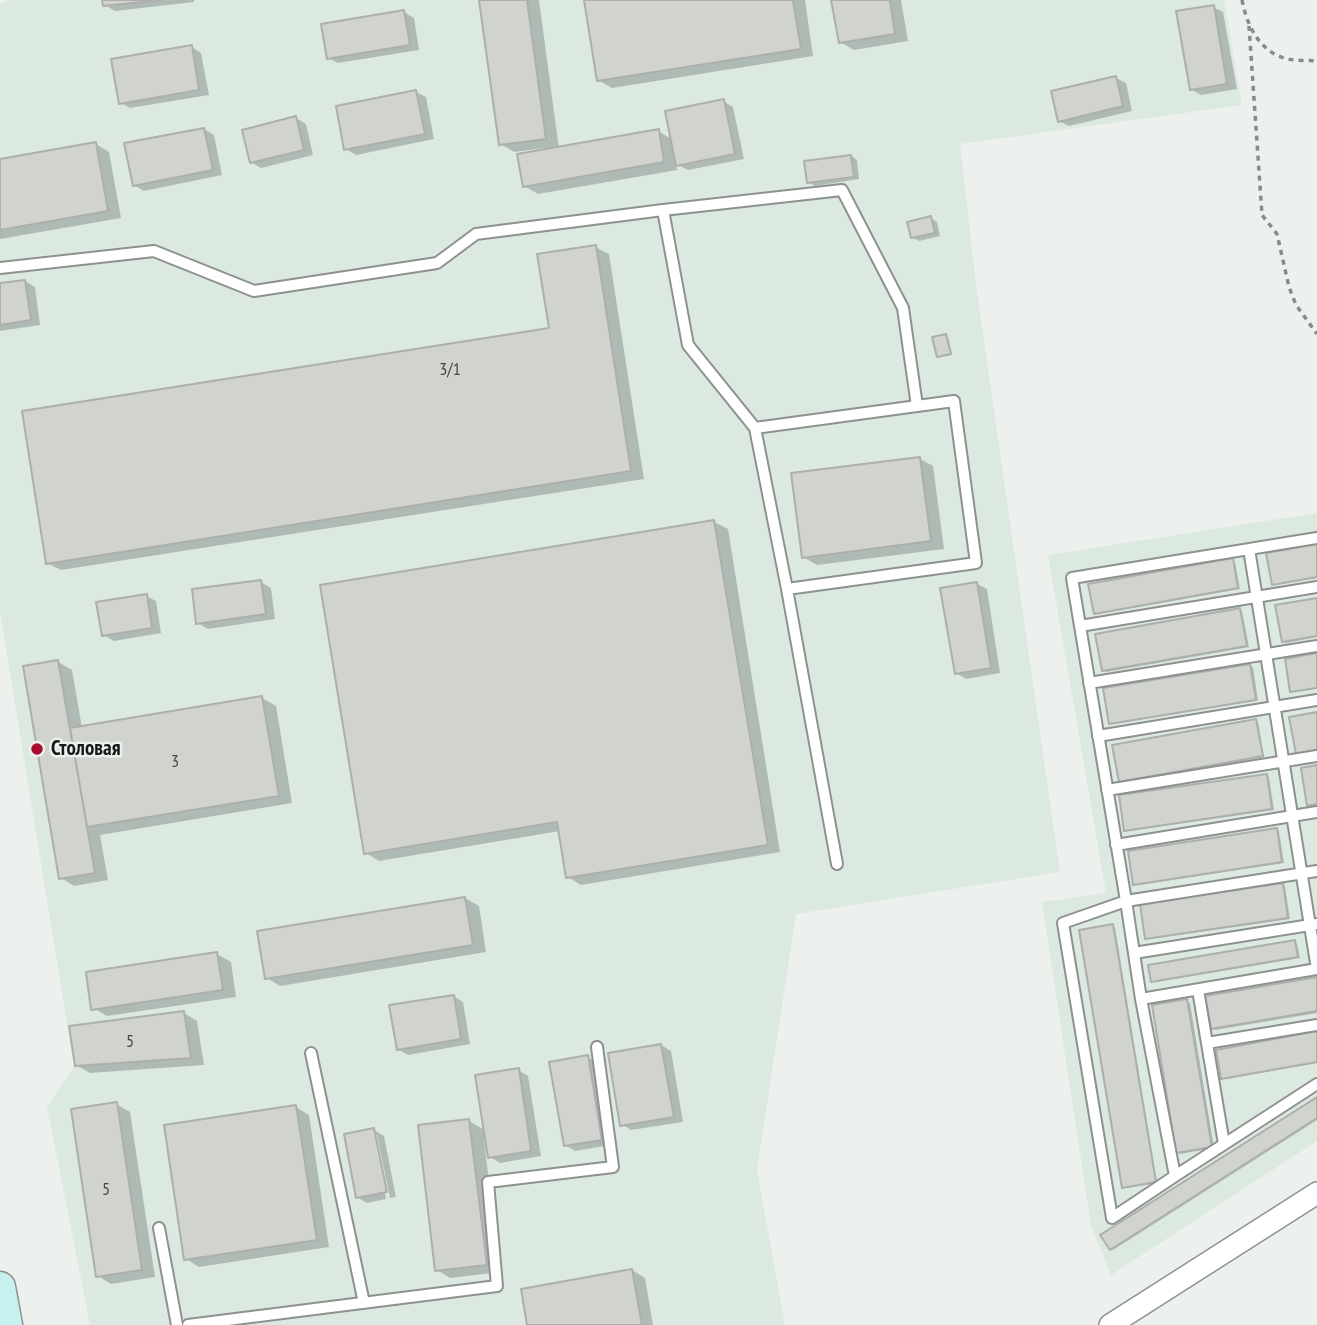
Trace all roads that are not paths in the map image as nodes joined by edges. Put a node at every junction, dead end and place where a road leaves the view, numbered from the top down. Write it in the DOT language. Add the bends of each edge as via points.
graph roads {
  1 [pos="663,210"];
  2 [pos="0,268"];
  3 [pos="918,406"];
  4 [pos="755,428"];
  5 [pos="1317,538"];
  6 [pos="1249,549"];
  7 [pos="1317,587"];
  8 [pos="787,589"];
  9 [pos="1257,597"];
  10 [pos="1080,626"];
  11 [pos="1317,646"];
  12 [pos="1266,654"];
  13 [pos="1089,683"];
  14 [pos="1317,701"];
  15 [pos="1275,707"];
  16 [pos="1098,736"];
  17 [pos="1317,756"];
  18 [pos="1283,762"];
  19 [pos="1107,790"];
  20 [pos="1317,812"];
  21 [pos="1292,816"];
  22 [pos="1116,845"];
  23 [pos="838,864"];
  24 [pos="1317,871"];
  25 [pos="1301,874"];
  26 [pos="1126,901"];
  27 [pos="1313,924"];
  28 [pos="1134,953"];
  29 [pos="1317,969"];
  30 [pos="1198,990"];
  31 [pos="1141,999"];
  32 [pos="1317,1025"];
  33 [pos="1207,1043"];
  34 [pos="597,1046"];
  35 [pos="311,1053"];
  36 [pos="1317,1084"];
  37 [pos="1224,1144"];
  38 [pos="1175,1176"];
  39 [pos="1317,1193"];
  40 [pos="159,1228"];
  41 [pos="0,1287"];
  42 [pos="364,1304"];
  43 [pos="288,1319"];
  44 [pos="7,1325"];
  45 [pos="177,1325"];
  46 [pos="188,1325"];
  47 [pos="1110,1325"];
  1 -- 2 [label="lane" via="476,234 437,263 254,291 154,251"];
  1 -- 3 [label="lane" via="842,190 903,308"];
  1 -- 4 [label="lane" via="688,345"];
  3 -- 4 [label="lane"];
  3 -- 8 [label="lane" via="954,401 976,564"];
  4 -- 8 [label="lane"];
  5 -- 6 [label="lane"];
  6 -- 9 [label="lane"];
  6 -- 10 [label="lane" via="1072,578"];
  7 -- 9 [label="lane"];
  8 -- 23 [label="lane"];
  9 -- 10 [label="lane"];
  9 -- 12 [label="lane"];
  10 -- 13 [label="lane"];
  11 -- 12 [label="lane"];
  12 -- 13 [label="lane"];
  12 -- 15 [label="lane"];
  13 -- 16 [label="lane"];
  14 -- 15 [label="lane"];
  15 -- 16 [label="lane"];
  15 -- 18 [label="lane"];
  16 -- 19 [label="lane"];
  17 -- 18 [label="lane"];
  18 -- 19 [label="lane"];
  18 -- 21 [label="lane"];
  19 -- 22 [label="lane"];
  20 -- 21 [label="lane"];
  21 -- 22 [label="lane"];
  21 -- 25 [label="lane"];
  22 -- 26 [label="lane"];
  24 -- 25 [label="lane"];
  25 -- 26 [label="lane"];
  25 -- 27 [label="lane"];
  26 -- 28 [label="lane"];
  26 -- 38 [label="lane" via="1063,923 1112,1218"];
  27 -- 28 [label="lane"];
  27 -- 29 [label="lane"];
  28 -- 31 [label="lane"];
  29 -- 30 [label="lane"];
  30 -- 31 [label="lane"];
  30 -- 33 [label="lane"];
  31 -- 38 [label="lane"];
  32 -- 33 [label="lane"];
  33 -- 37 [label="lane"];
  34 -- 42 [label="lane" via="613,1167 488,1182 498,1286"];
  35 -- 42 [label="lane"];
  36 -- 37 [label="lane"];
  37 -- 38 [label="lane"];
  39 -- 47 [label="street"];
  40 -- 45 [label="lane"];
  41 -- 44 [label="street"];
  42 -- 43 [label="lane"];
  43 -- 46 [label="lane"];
}
